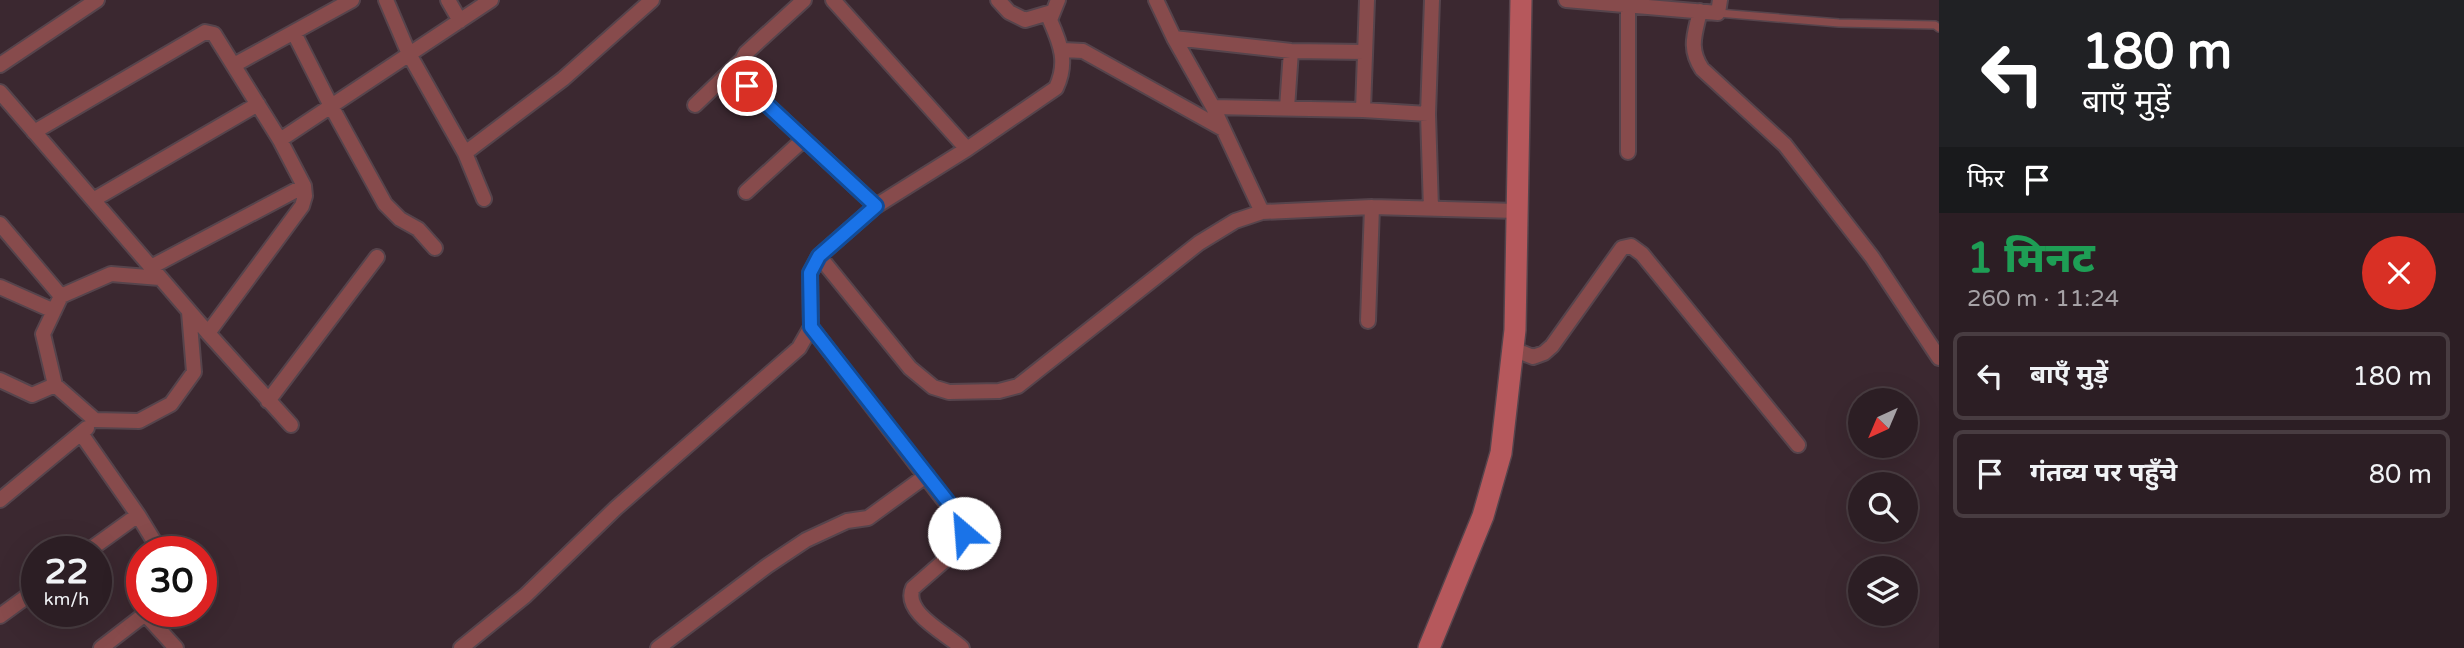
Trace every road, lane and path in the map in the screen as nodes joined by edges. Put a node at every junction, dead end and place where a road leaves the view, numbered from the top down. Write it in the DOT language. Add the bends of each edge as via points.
graph roads {
  1 [pos="97,0"];
  2 [pos="352,0"];
  3 [pos="386,0"];
  4 [pos="448,0"];
  5 [pos="491,0"];
  6 [pos="652,0"];
  7 [pos="804,0"];
  8 [pos="833,0"];
  9 [pos="998,0"];
  10 [pos="1156,0"];
  11 [pos="1367,0"];
  12 [pos="1432,0"];
  13 [pos="1521,0"];
  14 [pos="1566,0"];
  15 [pos="1650,4"];
  16 [pos="1628,5"];
  17 [pos="1055,6"];
  18 [pos="1719,7"];
  19 [pos="1700,11"];
  20 [pos="460,21"];
  21 [pos="1939,28"];
  22 [pos="294,33"];
  23 [pos="1174,38"];
  24 [pos="1063,50"];
  25 [pos="1291,51"];
  26 [pos="1365,52"];
  27 [pos="409,54"];
  28 [pos="741,61"];
  29 [pos="0,65"];
  30 [pos="234,65"];
  31 [pos="0,92"];
  32 [pos="258,104"];
  33 [pos="695,105"];
  34 [pos="331,106"];
  35 [pos="1213,107"];
  36 [pos="1287,108"];
  37 [pos="1363,110"];
  38 [pos="1428,114"];
  39 [pos="1223,129"];
  40 [pos="34,132"];
  41 [pos="280,139"];
  42 [pos="804,139"];
  43 [pos="967,149"];
  44 [pos="1628,152"];
  45 [pos="465,153"];
  46 [pos="304,186"];
  47 [pos="746,192"];
  48 [pos="484,199"];
  49 [pos="93,200"];
  50 [pos="876,206"];
  51 [pos="1372,207"];
  52 [pos="1431,209"];
  53 [pos="1517,211"];
  54 [pos="1262,212"];
  55 [pos="0,224"];
  56 [pos="435,248"];
  57 [pos="819,256"];
  58 [pos="377,257"];
  59 [pos="155,272"];
  60 [pos="0,287"];
  61 [pos="61,296"];
  62 [pos="54,312"];
  63 [pos="189,312"];
  64 [pos="1368,321"];
  65 [pos="811,327"];
  66 [pos="208,333"];
  67 [pos="1513,349"];
  68 [pos="1939,358"];
  69 [pos="55,385"];
  70 [pos="4,387"];
  71 [pos="268,401"];
  72 [pos="95,419"];
  73 [pos="291,425"];
  74 [pos="82,435"];
  75 [pos="1798,445"];
  76 [pos="927,475"];
  77 [pos="0,500"];
  78 [pos="138,515"];
  79 [pos="109,536"];
  80 [pos="151,536"];
  81 [pos="21,601"];
  82 [pos="0,616"];
  83 [pos="128,627"];
  84 [pos="159,627"];
  85 [pos="101,648"];
  86 [pos="176,648"];
  87 [pos="461,648"];
  88 [pos="657,648"];
  89 [pos="962,648"];
  90 [pos="1429,648"];
  1 -- 29 [label="street"];
  2 -- 22 [label="street"];
  3 -- 27 [label="street"];
  4 -- 20 [label="street"];
  5 -- 20 [label="street"];
  6 -- 45 [label="street" via="563,79"];
  7 -- 28 [label="street"];
  8 -- 43 [label="street"];
  9 -- 17 [label="street" via="1025,20"];
  10 -- 23 [label="street"];
  11 -- 26 [label="street"];
  12 -- 38 [label="street"];
  13 -- 53 [label="street"];
  14 -- 16 [label="street"];
  15 -- 16 [label="street"];
  15 -- 19 [label="street"];
  16 -- 44 [label="street"];
  17 -- 24 [label="street" via="1050,20"];
  18 -- 19 [label="street"];
  18 -- 21 [label="lane" via="1839,23"];
  19 -- 68 [label="street" via="1694,58 1785,145 1872,257"];
  20 -- 27 [label="street"];
  22 -- 30 [label="street"];
  22 -- 34 [label="street"];
  23 -- 25 [label="street"];
  23 -- 35 [label="street"];
  24 -- 39 [label="street" via="1083,51"];
  24 -- 43 [label="street" via="1056,88"];
  25 -- 26 [label="street"];
  25 -- 36 [label="street"];
  26 -- 37 [label="street"];
  27 -- 34 [label="street"];
  27 -- 45 [label="street"];
  28 -- 33 [label="street"];
  28 -- 42 [label="street" via="747,86"];
  30 -- 32 [label="street"];
  30 -- 40 [label="street" via="214,34 205,32"];
  31 -- 40 [label="street"];
  32 -- 41 [label="street"];
  32 -- 49 [label="street"];
  34 -- 41 [label="street"];
  34 -- 56 [label="street" via="385,204"];
  35 -- 36 [label="street"];
  35 -- 39 [label="street"];
  36 -- 37 [label="street"];
  37 -- 38 [label="street"];
  38 -- 52 [label="street"];
  39 -- 54 [label="street"];
  40 -- 49 [label="street"];
  41 -- 46 [label="street"];
  42 -- 47 [label="street"];
  42 -- 50 [label="street"];
  43 -- 50 [label="street"];
  45 -- 48 [label="street"];
  46 -- 59 [label="street"];
  46 -- 66 [label="street" via="302,206"];
  49 -- 59 [label="street"];
  50 -- 57 [label="street"];
  51 -- 52 [label="street"];
  51 -- 54 [label="street"];
  51 -- 64 [label="street"];
  52 -- 53 [label="street"];
  53 -- 67 [label="street"];
  54 -- 57 [label="street" via="1235,221 1199,243 1018,386 999,391 949,392 933,387 910,368"];
  55 -- 61 [label="street"];
  57 -- 65 [label="street" via="810,273"];
  58 -- 71 [label="street"];
  59 -- 61 [label="street" via="111,275"];
  59 -- 63 [label="street"];
  60 -- 62 [label="street"];
  61 -- 62 [label="street"];
  62 -- 69 [label="street" via="43,334"];
  63 -- 66 [label="street"];
  63 -- 72 [label="street" via="194,372 171,404 139,421"];
  65 -- 76 [label="street"];
  65 -- 87 [label="street" via="799,348 616,508 525,596"];
  66 -- 71 [label="street"];
  67 -- 75 [label="street" via="1534,357 1544,353 1622,248 1631,246"];
  67 -- 90 [label="street" via="1501,453 1483,516"];
  69 -- 70 [label="street" via="32,394"];
  69 -- 72 [label="street"];
  71 -- 73 [label="street"];
  72 -- 74 [label="street"];
  74 -- 77 [label="street"];
  74 -- 78 [label="street"];
  76 -- 88 [label="street" via="868,518 847,521 806,540"];
  76 -- 89 [label="street" via="960,520 964,533 961,546 913,588 910,602"];
  78 -- 79 [label="street"];
  78 -- 80 [label="street"];
  81 -- 82 [label="street"];
  83 -- 85 [label="street"];
  84 -- 86 [label="street"];
}
